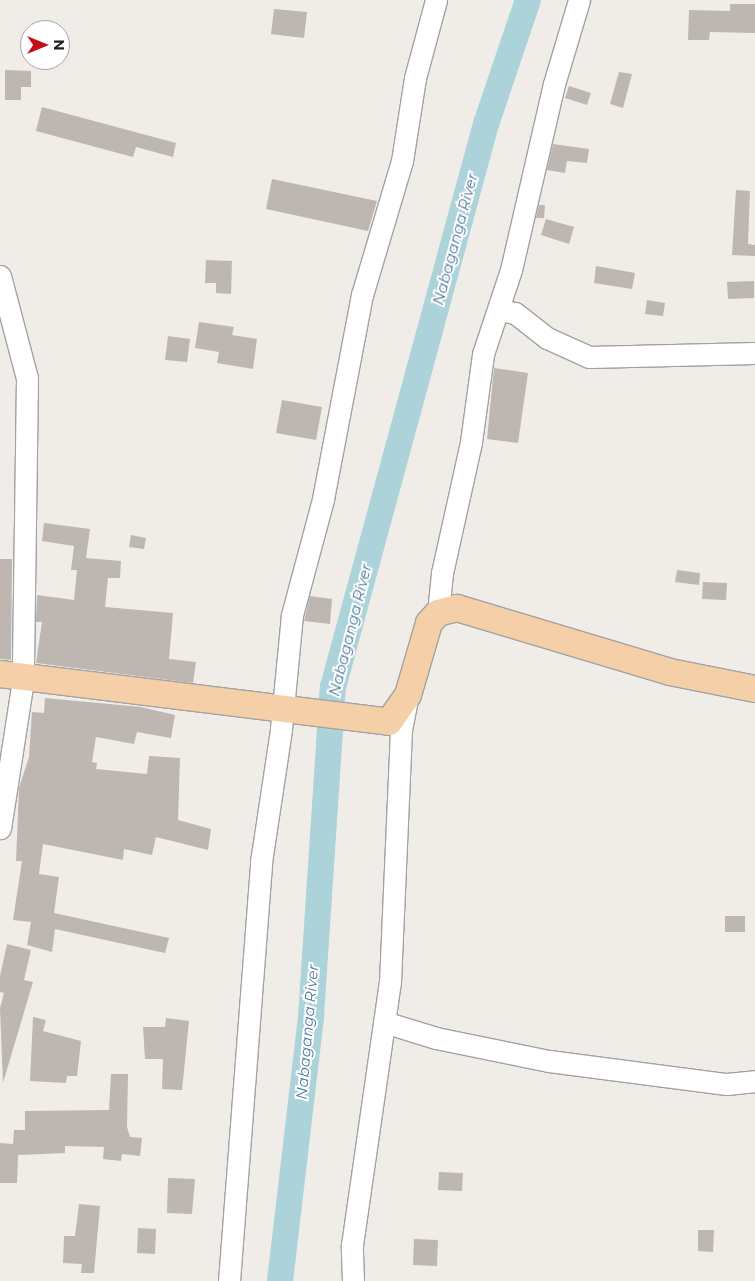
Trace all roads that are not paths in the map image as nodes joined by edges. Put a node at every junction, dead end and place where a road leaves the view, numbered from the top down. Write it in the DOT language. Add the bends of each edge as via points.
graph roads {
  1 [pos="436,0"];
  2 [pos="579,0"];
  3 [pos="0,276"];
  4 [pos="499,310"];
  5 [pos="755,353"];
  6 [pos="438,613"];
  7 [pos="12,677"];
  8 [pos="755,690"];
  9 [pos="408,695"];
  10 [pos="292,712"];
  11 [pos="0,828"];
  12 [pos="384,1022"];
  13 [pos="755,1081"];
  14 [pos="229,1281"];
  15 [pos="353,1281"];
  1 -- 10 [label="street" via="415,78 402,161 362,295 323,499 299,575"];
  2 -- 4 [label="street"];
  3 -- 7 [label="street" via="27,378"];
  4 -- 5 [label="street" via="515,313 548,338 589,357"];
  4 -- 6 [label="street" via="483,354 471,442 442,572"];
  6 -- 8 [label="main road" via="457,608 670,672"];
  6 -- 9 [label="main road" via="423,637"];
  7 -- 10 [label="main road"];
  7 -- 11 [label="street"];
  9 -- 10 [label="main road" via="389,722"];
  9 -- 12 [label="street" via="401,730"];
  10 -- 14 [label="street" via="261,862"];
  12 -- 13 [label="street" via="444,1040 549,1061 727,1084"];
  12 -- 15 [label="street" via="352,1245"];
}
